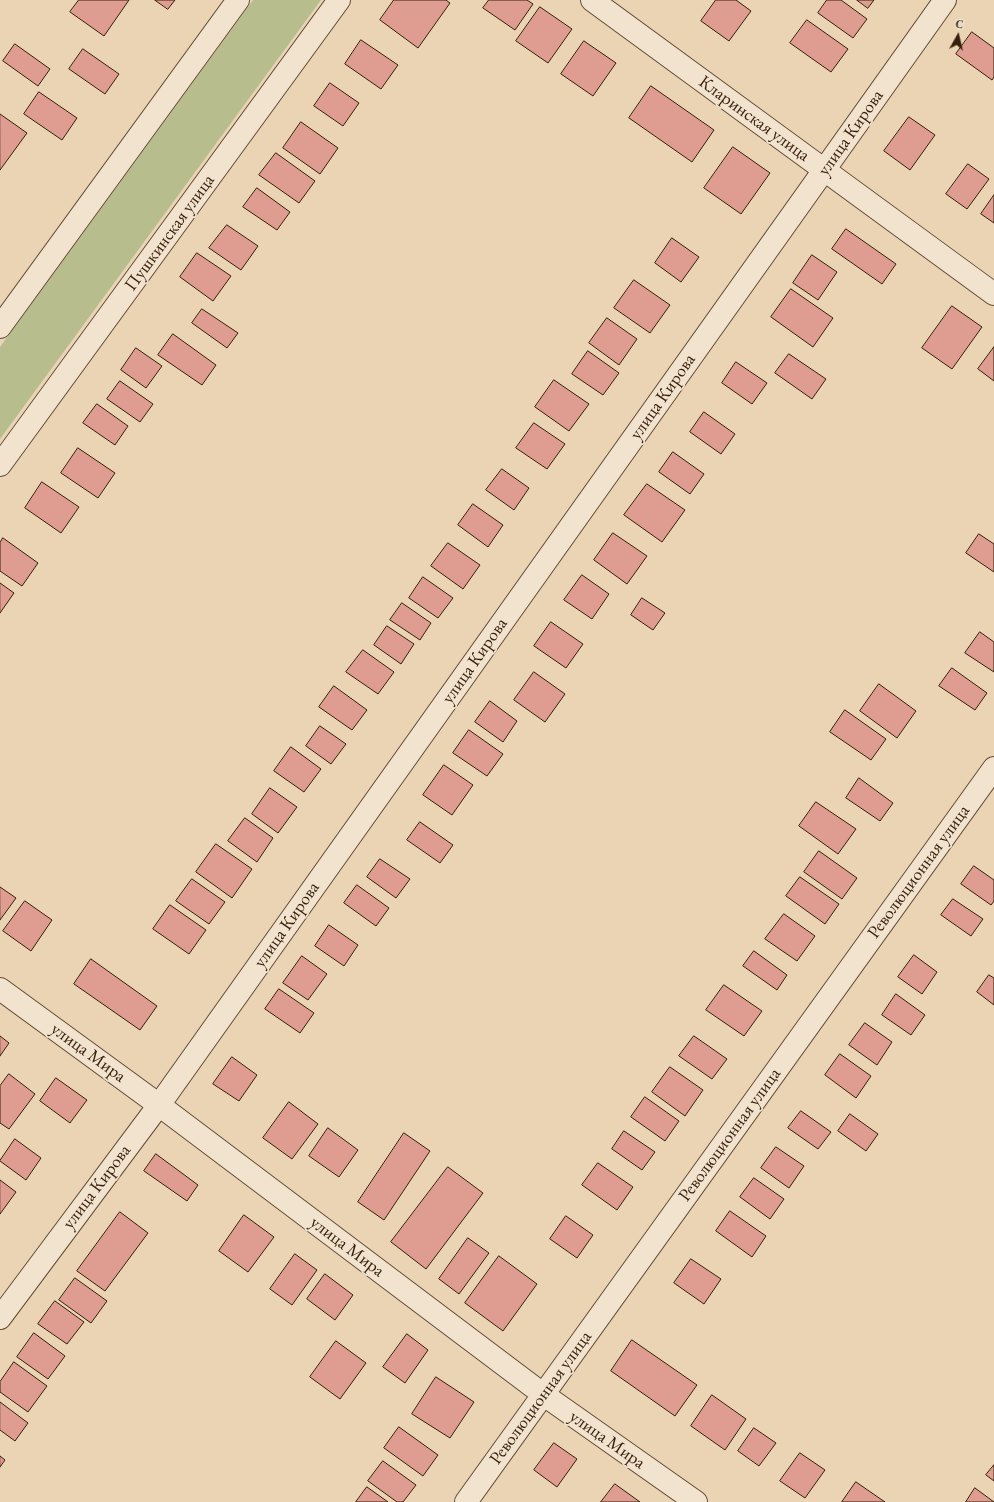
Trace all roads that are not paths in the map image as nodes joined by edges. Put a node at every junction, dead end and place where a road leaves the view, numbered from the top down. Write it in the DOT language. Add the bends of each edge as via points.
graph roads {
  1 [pos="238,0"];
  2 [pos="339,0"];
  3 [pos="592,0"];
  4 [pos="945,0"];
  5 [pos="825,170"];
  6 [pos="994,294"];
  7 [pos="0,327"];
  8 [pos="0,465"];
  9 [pos="994,768"];
  10 [pos="0,989"];
  11 [pos="159,1105"];
  12 [pos="0,1318"];
  13 [pos="544,1395"];
  14 [pos="466,1502"];
  15 [pos="696,1502"];
  1 -- 7 [label="street"];
  2 -- 8 [label="street, Пушкинская улица"];
  3 -- 5 [label="street, Кларинская улица"];
  4 -- 5 [label="street, улица Кирова"];
  5 -- 6 [label="street, Кларинская улица"];
  5 -- 11 [label="street, улица Кирова"];
  9 -- 13 [label="street, Революционная улица"];
  10 -- 11 [label="street, улица Мира"];
  11 -- 12 [label="street, улица Кирова"];
  11 -- 13 [label="street, улица Мира"];
  13 -- 14 [label="street, Революционная улица"];
  13 -- 15 [label="street, улица Мира"];
}
